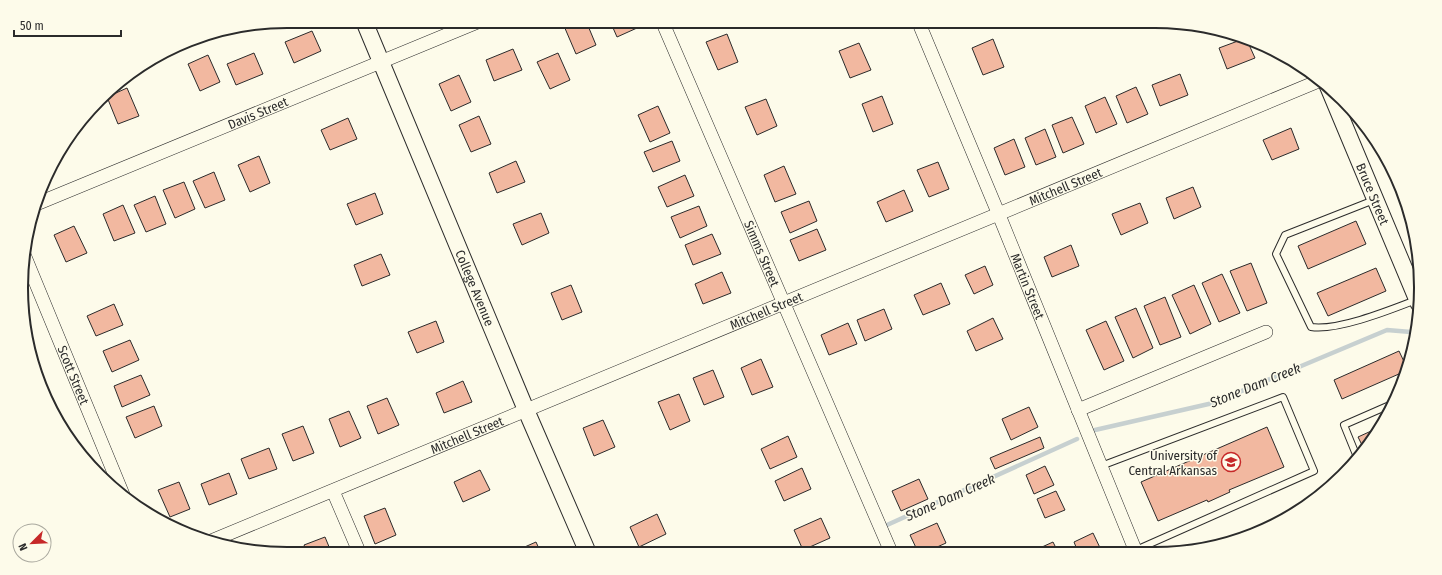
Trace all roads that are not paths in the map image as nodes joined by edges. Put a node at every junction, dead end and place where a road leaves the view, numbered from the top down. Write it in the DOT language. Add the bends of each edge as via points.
graph roads {
  1 [pos="367,28"];
  2 [pos="463,28"];
  3 [pos="665,28"];
  4 [pos="921,28"];
  5 [pos="381,62"];
  6 [pos="1314,83"];
  7 [pos="1333,99"];
  8 [pos="43,200"];
  9 [pos="1375,200"];
  10 [pos="999,215"];
  11 [pos="29,265"];
  12 [pos="1414,292"];
  13 [pos="784,304"];
  14 [pos="1413,304"];
  15 [pos="1266,332"];
  16 [pos="1384,407"];
  17 [pos="526,410"];
  18 [pos="1078,410"];
  19 [pos="1355,452"];
  20 [pos="1101,466"];
  21 [pos="119,485"];
  22 [pos="333,491"];
  23 [pos="220,538"];
  24 [pos="357,547"];
  25 [pos="585,547"];
  26 [pos="889,547"];
  27 [pos="1134,547"];
  28 [pos="1145,547"];
  1 -- 5 [label="street, College Avenue"];
  2 -- 5 [label="street, Davis Street"];
  3 -- 13 [label="street, Simms Street"];
  4 -- 10 [label="street, Martin Street"];
  5 -- 8 [label="street, Davis Street"];
  5 -- 17 [label="street, College Avenue"];
  6 -- 10 [label="street, Mitchell Street"];
  7 -- 9 [label="street, Bruce Street"];
  9 -- 12 [label="street, Bruce Street"];
  9 -- 14 [label="lane" via="1285,235 1276,254 1311,327 1341,324"];
  10 -- 13 [label="street, Mitchell Street"];
  10 -- 18 [label="street, Martin Street"];
  11 -- 21 [label="street, Scott Street"];
  13 -- 17 [label="street, Mitchell Street"];
  13 -- 26 [label="street, Simms Street"];
  15 -- 18 [label="street"];
  16 -- 19 [label="lane" via="1344,425"];
  17 -- 22 [label="street, Mitchell Street"];
  17 -- 25 [label="street, College Avenue"];
  18 -- 20 [label="street, Martin Street"];
  20 -- 27 [label="street, Martin Street"];
  20 -- 28 [label="lane" via="1283,397 1314,471"];
  22 -- 23 [label="street, Mitchell Street"];
  22 -- 24 [label="street"];
}
